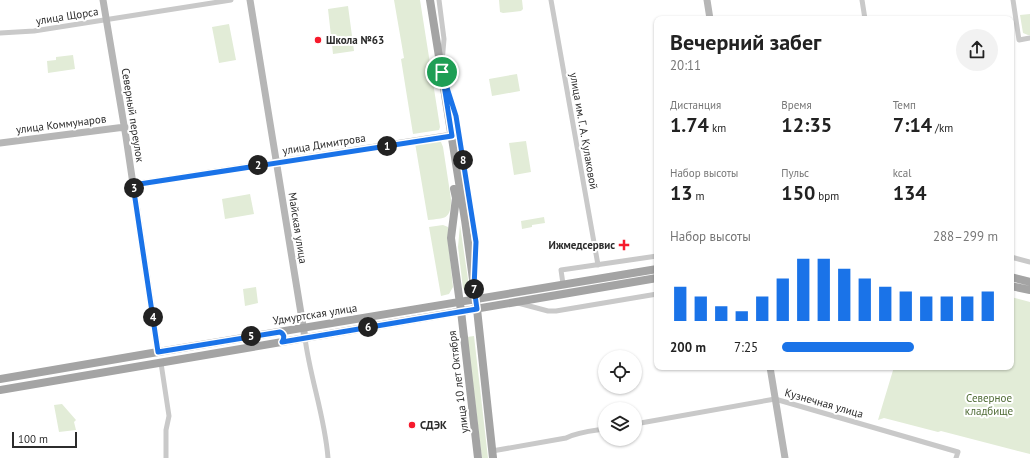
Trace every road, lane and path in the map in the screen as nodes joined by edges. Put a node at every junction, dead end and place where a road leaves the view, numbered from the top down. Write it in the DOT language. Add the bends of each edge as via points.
graph roads {
  1 [pos="103,0"];
  2 [pos="231,0"];
  3 [pos="250,0"];
  4 [pos="425,0"];
  5 [pos="430,0"];
  6 [pos="439,0"];
  7 [pos="551,0"];
  8 [pos="707,0"];
  9 [pos="862,0"];
  10 [pos="1013,0"];
  11 [pos="710,16"];
  12 [pos="865,16"];
  13 [pos="107,20"];
  14 [pos="0,33"];
  15 [pos="1030,38"];
  16 [pos="442,72"];
  17 [pos="125,127"];
  18 [pos="449,136"];
  19 [pos="0,143"];
  20 [pos="277,162"];
  21 [pos="133,185"];
  22 [pos="654,256"];
  23 [pos="1014,258"];
  24 [pos="1030,262"];
  25 [pos="598,265"];
  26 [pos="654,269"];
  27 [pos="1014,278"];
  28 [pos="654,279"];
  29 [pos="563,284"];
  30 [pos="1014,286"];
  31 [pos="1030,286"];
  32 [pos="474,288"];
  33 [pos="654,295"];
  34 [pos="476,299"];
  35 [pos="460,302"];
  36 [pos="516,302"];
  37 [pos="477,309"];
  38 [pos="461,311"];
  39 [pos="303,328"];
  40 [pos="280,332"];
  41 [pos="305,338"];
  42 [pos="282,342"];
  43 [pos="158,352"];
  44 [pos="161,363"];
  45 [pos="770,370"];
  46 [pos="0,379"];
  47 [pos="0,390"];
  48 [pos="775,399"];
  49 [pos="642,423"];
  50 [pos="598,430"];
  51 [pos="492,454"];
  52 [pos="166,458"];
  53 [pos="328,458"];
  54 [pos="478,458"];
  55 [pos="785,458"];
  56 [pos="956,458"];
  1 -- 13 [label="street, Северный переулок"];
  2 -- 13 [label="street, улица Щорса"];
  3 -- 20 [label="street, Майская улица"];
  4 -- 18 [label="main road, улица 10 лет Октября"];
  5 -- 16 [label="main road, улица 10 лет Октября"];
  6 -- 16 [label="street, улица 10 лет Октября" via="444,39"];
  7 -- 25 [label="street, улица им. Г. А. Кулаковой"];
  8 -- 11 [label="street"];
  9 -- 12 [label="street"];
  10 -- 15 [label="street" via="1019,40"];
  13 -- 14 [label="street, улица Щорса" via="34,31"];
  13 -- 17 [label="street, Северный переулок"];
  16 -- 18 [label="main road, улица 10 лет Октября"];
  16 -- 32 [label="street, улица 10 лет Октября" via="456,116 476,242"];
  17 -- 19 [label="street, улица Коммунаров"];
  17 -- 21 [label="street, Северный переулок"];
  18 -- 20 [label="street, улица Димитрова"];
  18 -- 32 [label="main road, улица 10 лет Октября" via="465,220"];
  18 -- 35 [label="main road, улица 10 лет Октября" via="456,198 451,238"];
  20 -- 21 [label="street, улица Димитрова"];
  20 -- 39 [label="street, Майская улица"];
  21 -- 43 [label="street, Северный переулок"];
  22 -- 25 [label="street"];
  23 -- 24 [label="street"];
  25 -- 29 [label="street" via="561,270"];
  26 -- 29 [label="main road, Удмуртская улица"];
  27 -- 31 [label="main road"];
  28 -- 36 [label="main road, Удмуртская улица"];
  29 -- 34 [label="main road, Удмуртская улица"];
  30 -- 31 [label="main road"];
  32 -- 34 [label="main road, улица 10 лет Октября"];
  33 -- 36 [label="street, Удмуртская улица" via="556,311"];
  34 -- 35 [label="main road, Удмуртская улица"];
  34 -- 37 [label="main road, улица 10 лет Октября"];
  35 -- 38 [label="main road, улица 10 лет Октября"];
  35 -- 39 [label="main road, Удмуртская улица"];
  36 -- 37 [label="main road, Удмуртская улица"];
  37 -- 38 [label="main road, Удмуртская улица"];
  37 -- 51 [label="main road, улица 10 лет Октября"];
  38 -- 41 [label="main road, Удмуртская улица"];
  38 -- 54 [label="main road, улица 10 лет Октября"];
  39 -- 40 [label="main road, Удмуртская улица"];
  39 -- 41 [label="street, Майская улица"];
  40 -- 42 [label="main road" via="284,336"];
  40 -- 43 [label="main road, Удмуртская улица"];
  41 -- 42 [label="main road, Удмуртская улица"];
  41 -- 53 [label="street, Майская улица"];
  42 -- 44 [label="main road, Удмуртская улица"];
  43 -- 46 [label="main road, Удмуртская улица"];
  44 -- 47 [label="main road, Удмуртская улица"];
  44 -- 52 [label="street" via="169,416"];
  45 -- 48 [label="street"];
  48 -- 49 [label="street, Кузнечная улица"];
  48 -- 55 [label="street"];
  48 -- 56 [label="street, Кузнечная улица" via="958,452"];
  50 -- 51 [label="street"];
}
